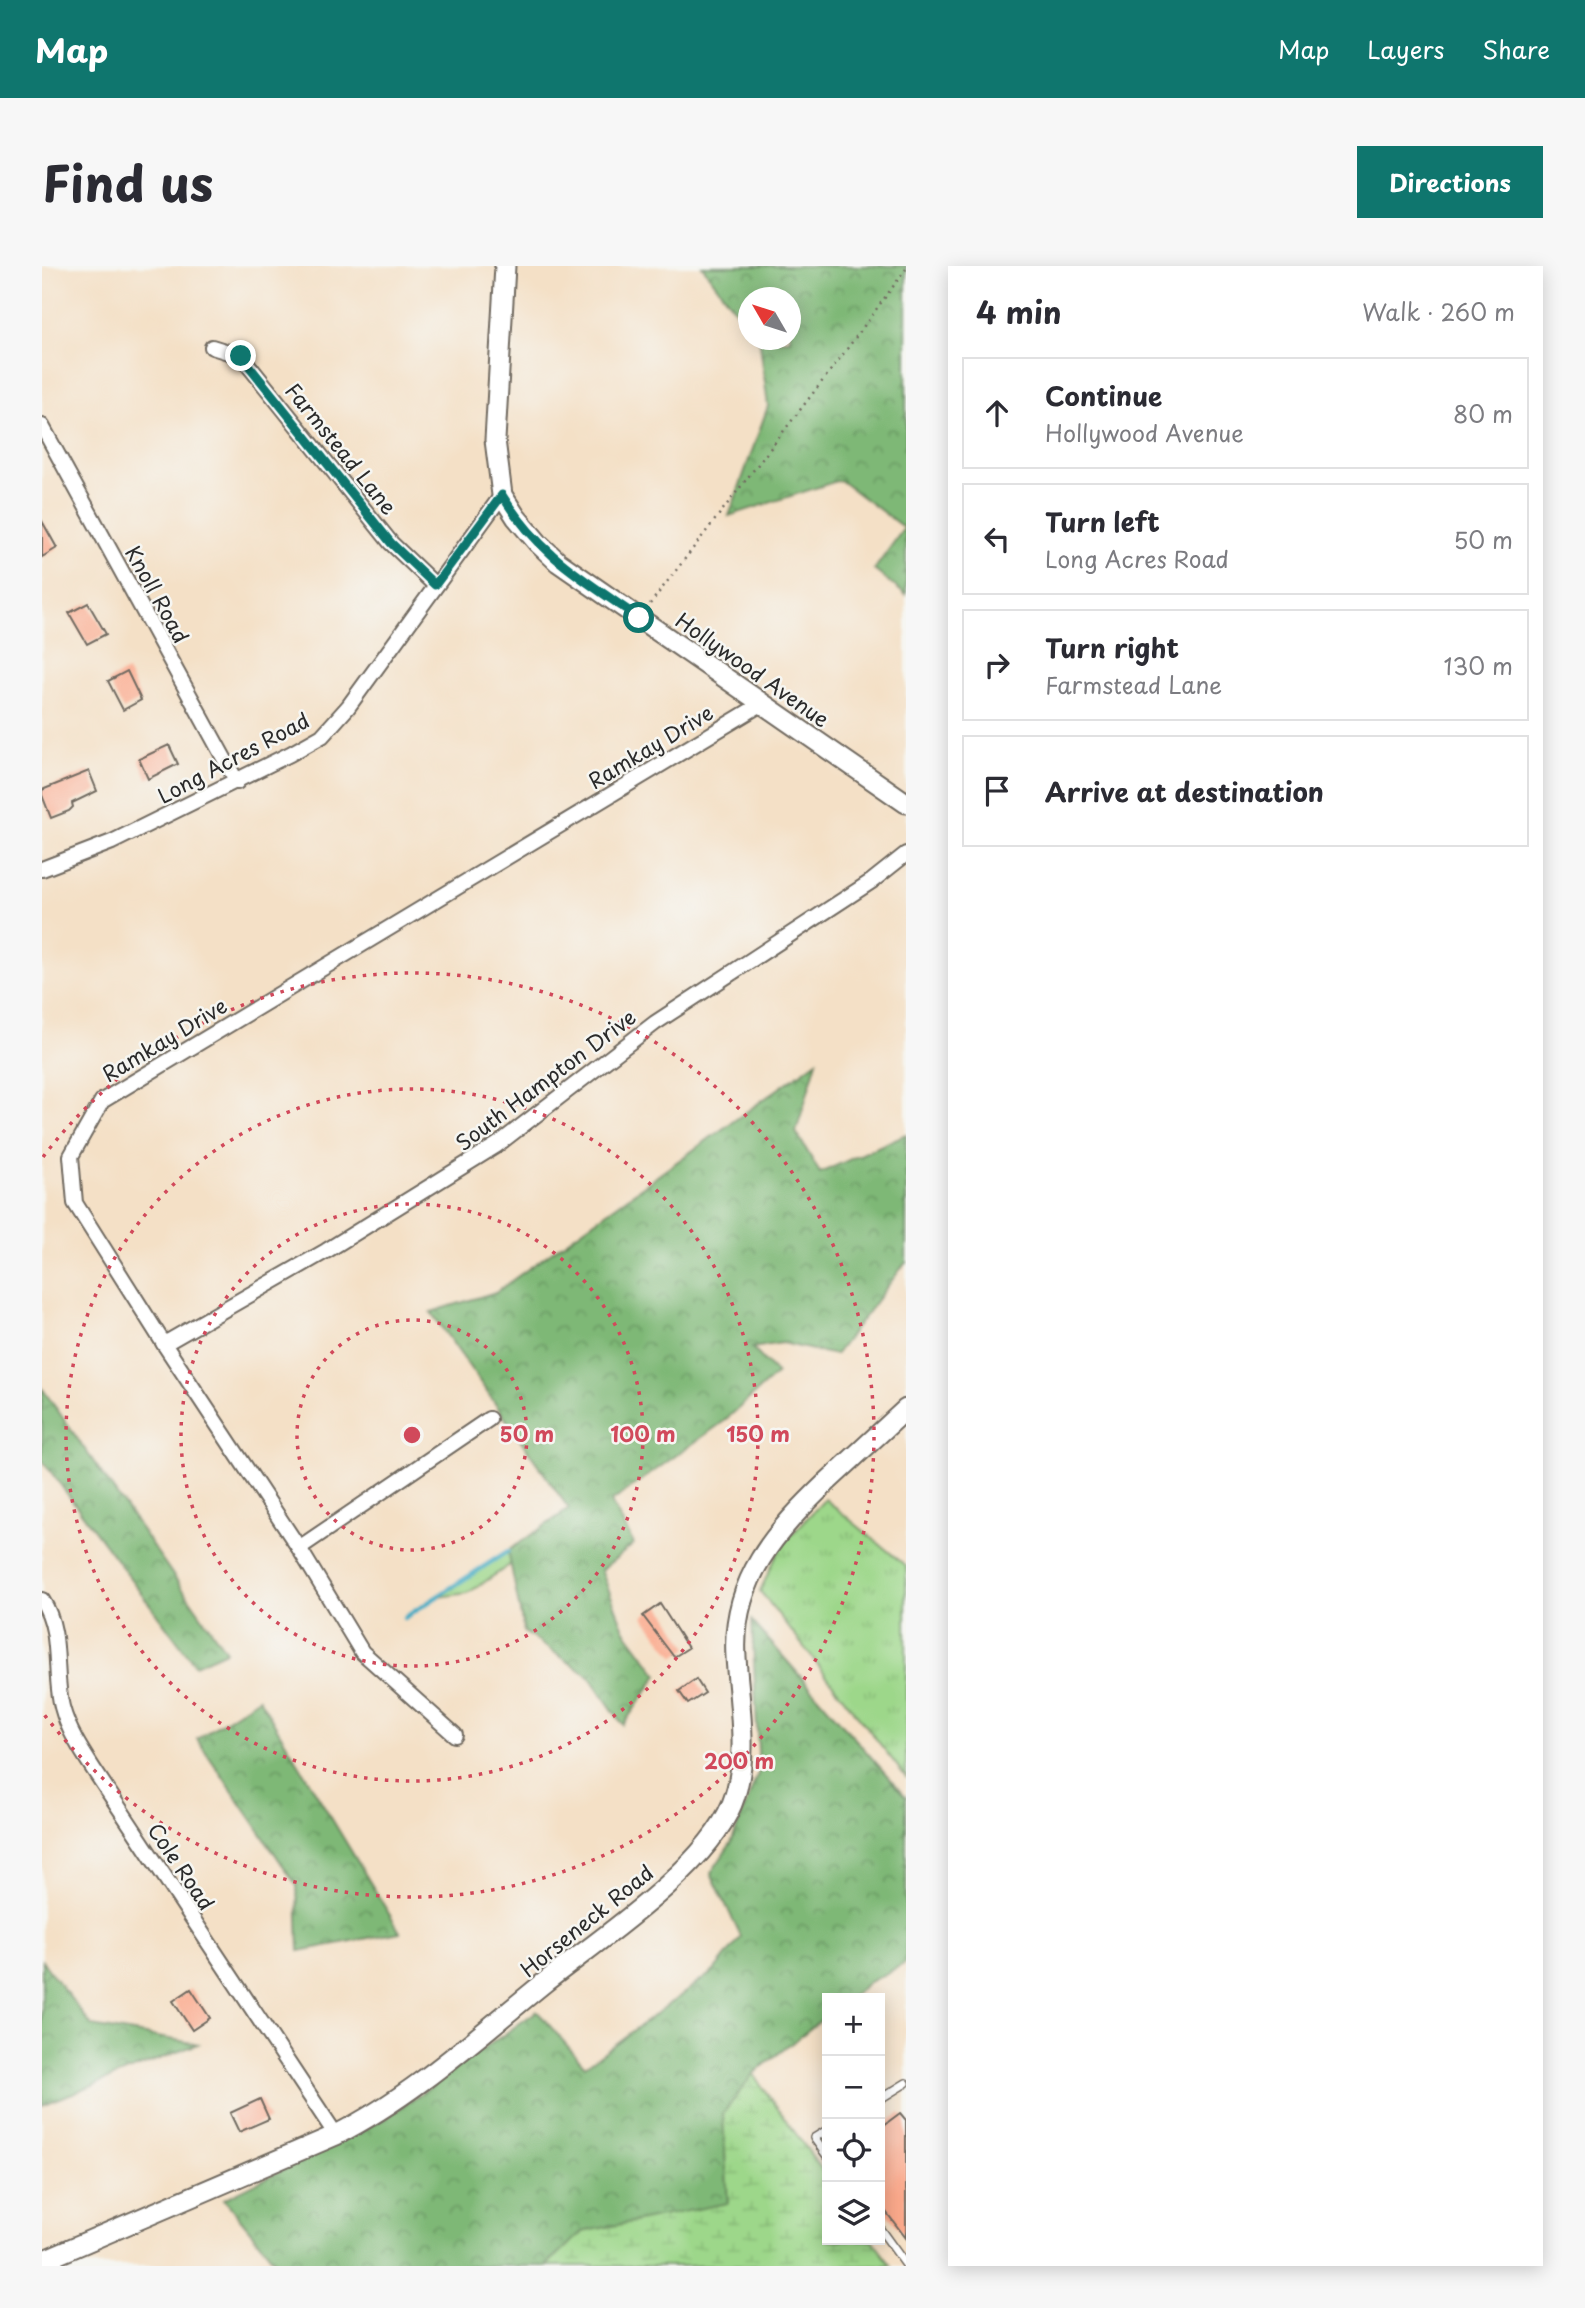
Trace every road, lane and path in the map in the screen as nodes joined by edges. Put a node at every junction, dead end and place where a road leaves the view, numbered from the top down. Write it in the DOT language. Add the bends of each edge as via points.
graph roads {
  1 [pos="505,266"];
  2 [pos="906,269"];
  3 [pos="212,347"];
  4 [pos="42,426"];
  5 [pos="502,495"];
  6 [pos="435,585"];
  7 [pos="639,618"];
  8 [pos="763,703"];
  9 [pos="237,782"];
  10 [pos="906,803"];
  11 [pos="906,854"];
  12 [pos="42,869"];
  13 [pos="164,1344"];
  14 [pos="906,1409"];
  15 [pos="489,1419"];
  16 [pos="299,1548"];
  17 [pos="42,1600"];
  18 [pos="455,1735"];
  19 [pos="906,2083"];
  20 [pos="885,2096"];
  21 [pos="822,2133"];
  22 [pos="336,2135"];
  23 [pos="822,2149"];
  24 [pos="885,2236"];
  25 [pos="42,2261"];
  26 [pos="906,2265"];
  1 -- 5 [label="street, Hollywood Avenue" via="495,440"];
  2 -- 7 [label="path"];
  3 -- 6 [label="street, Farmstead Lane" via="241,356 391,543"];
  4 -- 9 [label="street, Knoll Road"];
  5 -- 6 [label="street, Long Acres Road"];
  5 -- 7 [label="street, Hollywood Avenue" via="558,562"];
  6 -- 9 [label="street, Long Acres Road" via="322,736"];
  7 -- 8 [label="street, Hollywood Avenue"];
  8 -- 10 [label="street, Hollywood Avenue"];
  8 -- 13 [label="street, Ramkay Drive" via="102,1101 71,1156 75,1203"];
  9 -- 12 [label="street, Long Acres Road" via="112,842"];
  11 -- 13 [label="street, South Hampton Drive" via="655,1023 498,1145"];
  13 -- 16 [label="street, Ramkay Drive"];
  14 -- 22 [label="street, Horseneck Road" via="800,1508 775,1536 750,1577 735,1628 742,1757 739,1780 732,1804 710,1841 628,1917 411,2089"];
  15 -- 16 [label="street"];
  16 -- 18 [label="street, Ramkay Drive" via="362,1652"];
  17 -- 22 [label="street, Cole Road" via="54,1629 62,1706 72,1734"];
  19 -- 20 [label="lane"];
  21 -- 23 [label="lane" via="814,2138"];
  22 -- 25 [label="street, Horseneck Road"];
  24 -- 26 [label="lane"];
}
